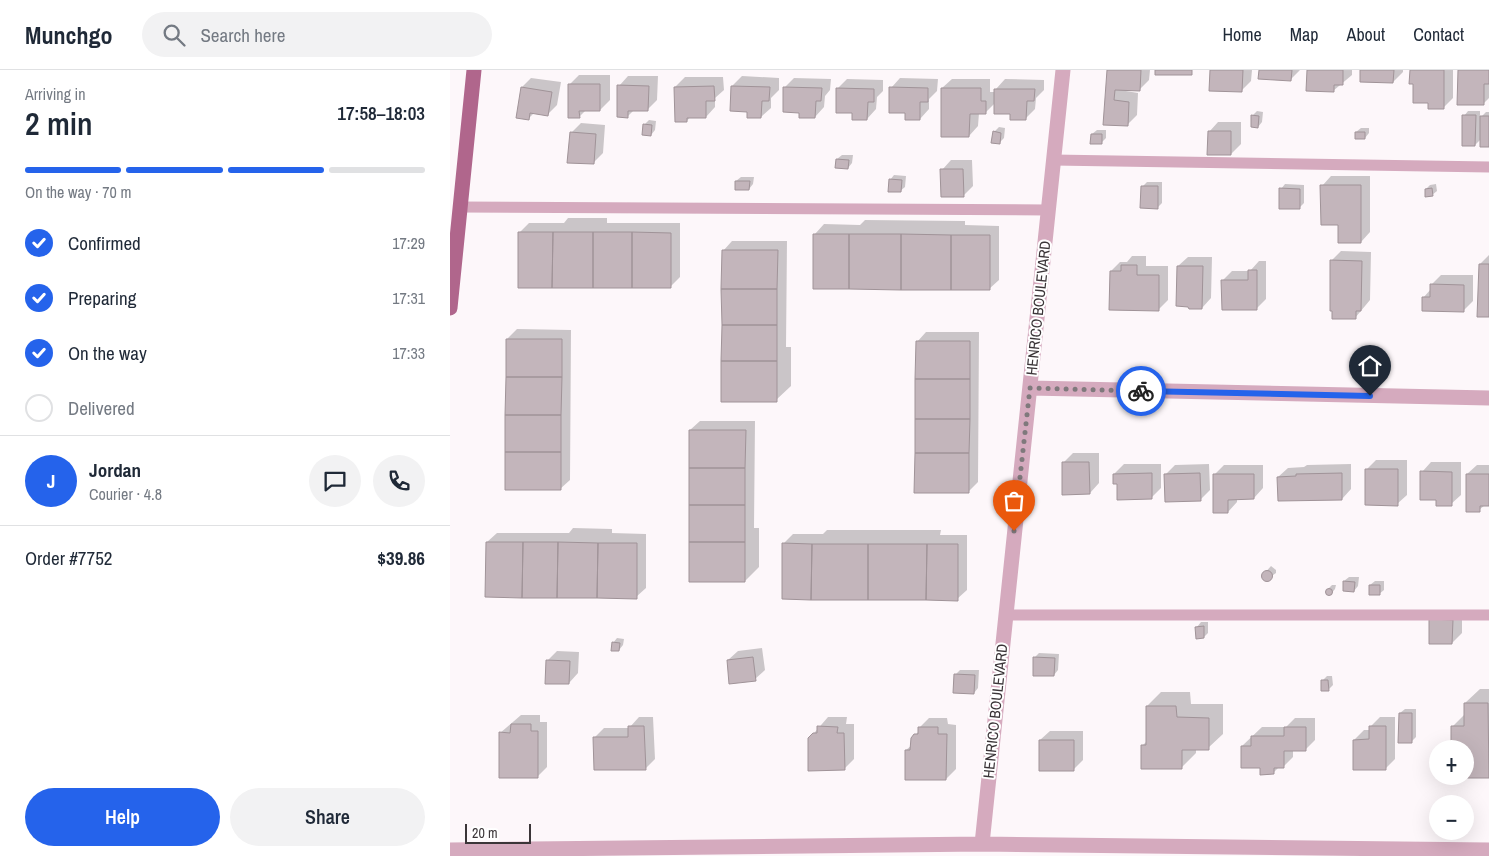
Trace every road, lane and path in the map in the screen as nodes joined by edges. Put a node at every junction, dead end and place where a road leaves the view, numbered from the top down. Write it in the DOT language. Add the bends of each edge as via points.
graph roads {
  1 [pos="474,70"];
  2 [pos="1063,70"];
  3 [pos="1053,160"];
  4 [pos="1489,167"];
  5 [pos="460,207"];
  6 [pos="1048,210"];
  7 [pos="450,308"];
  8 [pos="1030,388"];
  9 [pos="1489,398"];
  10 [pos="1006,615"];
  11 [pos="1489,615"];
  12 [pos="982,844"];
  13 [pos="450,850"];
  14 [pos="1489,850"];
  1 -- 5 [label="main road"];
  2 -- 3 [label="street, HENRICO BOULEVARD"];
  3 -- 4 [label="lane"];
  3 -- 6 [label="street, HENRICO BOULEVARD"];
  5 -- 6 [label="lane"];
  5 -- 7 [label="main road"];
  6 -- 8 [label="street, HENRICO BOULEVARD"];
  8 -- 9 [label="street"];
  8 -- 10 [label="street, HENRICO BOULEVARD"];
  10 -- 11 [label="lane"];
  10 -- 12 [label="street, HENRICO BOULEVARD"];
  12 -- 13 [label="street"];
  12 -- 14 [label="street"];
}
